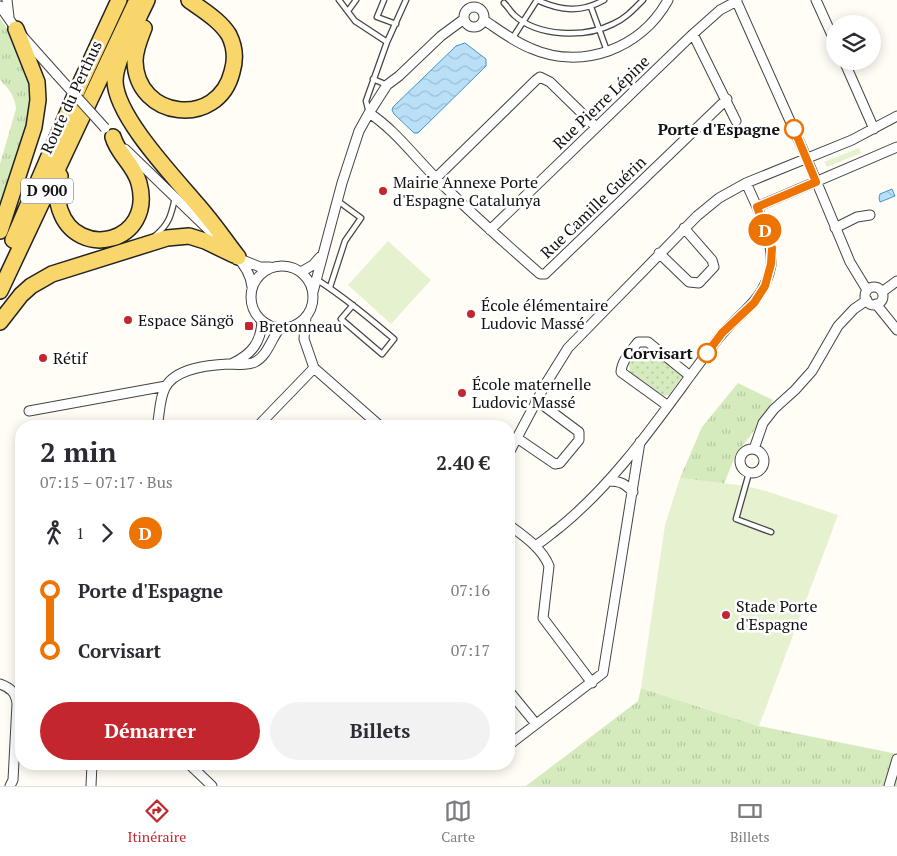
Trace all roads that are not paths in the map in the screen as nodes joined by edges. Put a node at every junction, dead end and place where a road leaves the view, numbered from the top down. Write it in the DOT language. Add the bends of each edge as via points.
graph roads {
  1 [pos="7,0"];
  2 [pos="119,0"];
  3 [pos="137,0"];
  4 [pos="147,0"];
  5 [pos="156,0"];
  6 [pos="189,0"];
  7 [pos="339,0"];
  8 [pos="356,0"];
  9 [pos="384,0"];
  10 [pos="406,0"];
  11 [pos="537,0"];
  12 [pos="604,0"];
  13 [pos="643,0"];
  14 [pos="668,0"];
  15 [pos="737,0"];
  16 [pos="816,0"];
  17 [pos="476,3"];
  18 [pos="504,3"];
  19 [pos="0,6"];
  20 [pos="591,8"];
  21 [pos="348,11"];
  22 [pos="464,19"];
  23 [pos="484,20"];
  24 [pos="523,21"];
  25 [pos="826,22"];
  26 [pos="13,23"];
  27 [pos="396,24"];
  28 [pos="599,30"];
  29 [pos="693,34"];
  30 [pos="512,39"];
  31 [pos="387,42"];
  32 [pos="607,52"];
  33 [pos="848,70"];
  34 [pos="373,79"];
  35 [pos="387,85"];
  36 [pos="95,91"];
  37 [pos="727,99"];
  38 [pos="369,113"];
  39 [pos="897,116"];
  40 [pos="736,121"];
  41 [pos="596,127"];
  42 [pos="874,129"];
  43 [pos="109,132"];
  44 [pos="897,146"];
  45 [pos="806,158"];
  46 [pos="436,178"];
  47 [pos="816,182"];
  48 [pos="746,183"];
  49 [pos="175,198"];
  50 [pos="337,200"];
  51 [pos="757,207"];
  52 [pos="870,215"];
  53 [pos="684,228"];
  54 [pos="835,228"];
  55 [pos="490,230"];
  56 [pos="0,231"];
  57 [pos="142,246"];
  58 [pos="659,253"];
  59 [pos="322,255"];
  60 [pos="238,257"];
  61 [pos="271,268"];
  62 [pos="0,271"];
  63 [pos="301,272"];
  64 [pos="316,278"];
  65 [pos="897,281"];
  66 [pos="328,286"];
  67 [pos="252,287"];
  68 [pos="867,290"];
  69 [pos="0,291"];
  70 [pos="313,292"];
  71 [pos="880,299"];
  72 [pos="867,300"];
  73 [pos="353,305"];
  74 [pos="306,317"];
  75 [pos="262,321"];
  76 [pos="897,321"];
  77 [pos="0,322"];
  78 [pos="290,327"];
  79 [pos="280,328"];
  80 [pos="897,330"];
  81 [pos="304,339"];
  82 [pos="232,364"];
  83 [pos="314,368"];
  84 [pos="690,376"];
  85 [pos="166,386"];
  86 [pos="536,400"];
  87 [pos="668,406"];
  88 [pos="29,411"];
  89 [pos="370,418"];
  90 [pos="158,420"];
  91 [pos="264,420"];
  92 [pos="372,420"];
  93 [pos="517,438"];
  94 [pos="515,442"];
  95 [pos="640,442"];
  96 [pos="754,449"];
  97 [pos="749,474"];
  98 [pos="609,481"];
  99 [pos="633,492"];
  100 [pos="515,530"];
  101 [pos="771,532"];
  102 [pos="535,546"];
  103 [pos="592,683"];
  104 [pos="0,684"];
  105 [pos="15,695"];
  106 [pos="515,699"];
  107 [pos="536,724"];
  108 [pos="515,740"];
  109 [pos="15,742"];
  110 [pos="897,759"];
  111 [pos="92,770"];
  112 [pos="194,770"];
  113 [pos="206,784"];
  114 [pos="10,786"];
  115 [pos="91,786"];
  116 [pos="889,786"];
  1 -- 26 [label="street"];
  2 -- 62 [label="main road, Route du Perthus / D 900"];
  3 -- 36 [label="main road, Route du Perthus / D 900"];
  4 -- 60 [label="main road" via="120,61 115,80 117,96 126,116"];
  5 -- 6 [label="main road" via="136,53 137,77 143,89 160,104 185,111 198,109 218,98 232,75 235,60 229,35"];
  7 -- 21 [label="lane"];
  8 -- 21 [label="lane"];
  9 -- 27 [label="lane" via="377,17"];
  10 -- 27 [label="lane"];
  11 -- 20 [label="lane" via="572,10"];
  11 -- 24 [label="lane"];
  12 -- 20 [label="lane"];
  13 -- 28 [label="lane" via="630,14"];
  14 -- 32 [label="street" via="660,15 644,31"];
  15 -- 29 [label="street, Rue Pierre Lépine"];
  15 -- 45 [label="street"];
  16 -- 25 [label="street"];
  17 -- 22 [label="street" via="464,13"];
  17 -- 23 [label="street" via="484,14"];
  18 -- 24 [label="lane"];
  19 -- 26 [label="street"];
  20 -- 28 [label="lane"];
  21 -- 31 [label="lane" via="355,21"];
  22 -- 23 [label="street" via="474,27"];
  22 -- 35 [label="street"];
  23 -- 30 [label="street"];
  24 -- 28 [label="lane" via="563,33 583,34"];
  24 -- 30 [label="lane"];
  26 -- 43 [label="street, bridge"];
  26 -- 56 [label="main road" via="37,82 38,100 34,127"];
  27 -- 31 [label="lane"];
  28 -- 32 [label="lane"];
  29 -- 37 [label="street"];
  29 -- 41 [label="street, Rue Pierre Lépine"];
  30 -- 32 [label="street" via="532,49 561,56 576,58"];
  31 -- 34 [label="lane"];
  33 -- 42 [label="street"];
  34 -- 35 [label="lane"];
  34 -- 38 [label="lane" via="366,101"];
  35 -- 38 [label="street"];
  36 -- 43 [label="main road" via="56,187 63,217 83,236 96,240 111,239 127,231 137,220 141,204 133,166 116,147"];
  36 -- 69 [label="main road, Route du Perthus / D 900"];
  37 -- 40 [label="street"];
  37 -- 55 [label="street, Rue Camille Guérin" via="545,274 540,274"];
  38 -- 46 [label="street, Rue Camille Guérin" via="380,120"];
  38 -- 50 [label="street" via="359,130"];
  39 -- 42 [label="street"];
  41 -- 46 [label="street" via="550,82 540,77"];
  41 -- 55 [label="street, Rue Pierre Lépine"];
  42 -- 45 [label="street"];
  43 -- 49 [label="street"];
  44 -- 47 [label="street"];
  45 -- 47 [label="street"];
  45 -- 48 [label="street"];
  46 -- 55 [label="street, Rue Camille Guérin"];
  47 -- 51 [label="street"];
  47 -- 54 [label="street"];
  48 -- 51 [label="street"];
  48 -- 53 [label="street" via="719,198"];
  49 -- 57 [label="lane" via="166,224"];
  49 -- 60 [label="street"];
  50 -- 59 [label="street"];
  50 -- 66 [label="lane" via="361,218 346,241"];
  51 -- 84 [label="street" via="772,248 765,286 754,303 722,333"];
  52 -- 54 [label="street"];
  53 -- 58 [label="street"];
  53 -- 58 [label="street" via="712,260 714,267 699,283 689,282"];
  54 -- 68 [label="street"];
  57 -- 60 [label="main road" via="189,236"];
  57 -- 77 [label="main road" via="52,274 21,295"];
  58 -- 86 [label="street" via="568,348"];
  59 -- 63 [label="street" via="313,266"];
  59 -- 64 [label="street"];
  60 -- 61 [label="street" via="253,265"];
  60 -- 67 [label="street"];
  61 -- 63 [label="street" via="287,266"];
  61 -- 67 [label="street" via="262,272"];
  63 -- 70 [label="street"];
  64 -- 66 [label="lane"];
  64 -- 70 [label="street"];
  65 -- 71 [label="street"];
  66 -- 70 [label="lane"];
  66 -- 73 [label="lane"];
  67 -- 75 [label="street" via="252,306"];
  68 -- 71 [label="street" via="875,287"];
  68 -- 72 [label="street"];
  70 -- 74 [label="street"];
  71 -- 72 [label="street" via="871,304"];
  71 -- 76 [label="street"];
  71 -- 80 [label="street"];
  72 -- 96 [label="street" via="838,326 812,370 763,423"];
  73 -- 73 [label="lane" via="341,319 382,354 394,339"];
  74 -- 78 [label="street"];
  74 -- 81 [label="street"];
  75 -- 79 [label="street"];
  75 -- 82 [label="street" via="262,333 256,345 246,357"];
  78 -- 79 [label="street"];
  78 -- 81 [label="street"];
  79 -- 82 [label="street" via="259,359 252,364"];
  81 -- 83 [label="street"];
  82 -- 85 [label="street" via="191,370"];
  83 -- 89 [label="street"];
  83 -- 91 [label="street"];
  84 -- 87 [label="street"];
  84 -- 87 [label="street" via="648,342 638,342 622,365 621,372"];
  85 -- 88 [label="street"];
  85 -- 90 [label="street"];
  86 -- 93 [label="street"];
  86 -- 93 [label="street" via="579,432 579,440 560,463 555,464"];
  87 -- 95 [label="street"];
  89 -- 92 [label="street"];
  93 -- 94 [label="street"];
  95 -- 98 [label="street"];
  95 -- 99 [label="street"];
  96 -- 97 [label="street" via="743,452 739,459 740,466"];
  96 -- 97 [label="street" via="762,453 764,462 761,470"];
  97 -- 101 [label="lane" via="736,519"];
  98 -- 99 [label="street" via="619,481"];
  98 -- 102 [label="street"];
  99 -- 103 [label="street" via="604,669"];
  100 -- 102 [label="street"];
  102 -- 103 [label="street" via="549,566 543,618"];
  103 -- 107 [label="street"];
  104 -- 105 [label="street"];
  106 -- 107 [label="street"];
  107 -- 108 [label="street"];
  109 -- 114 [label="street"];
  110 -- 116 [label="street"];
  111 -- 115 [label="street"];
  112 -- 113 [label="street"];
}
